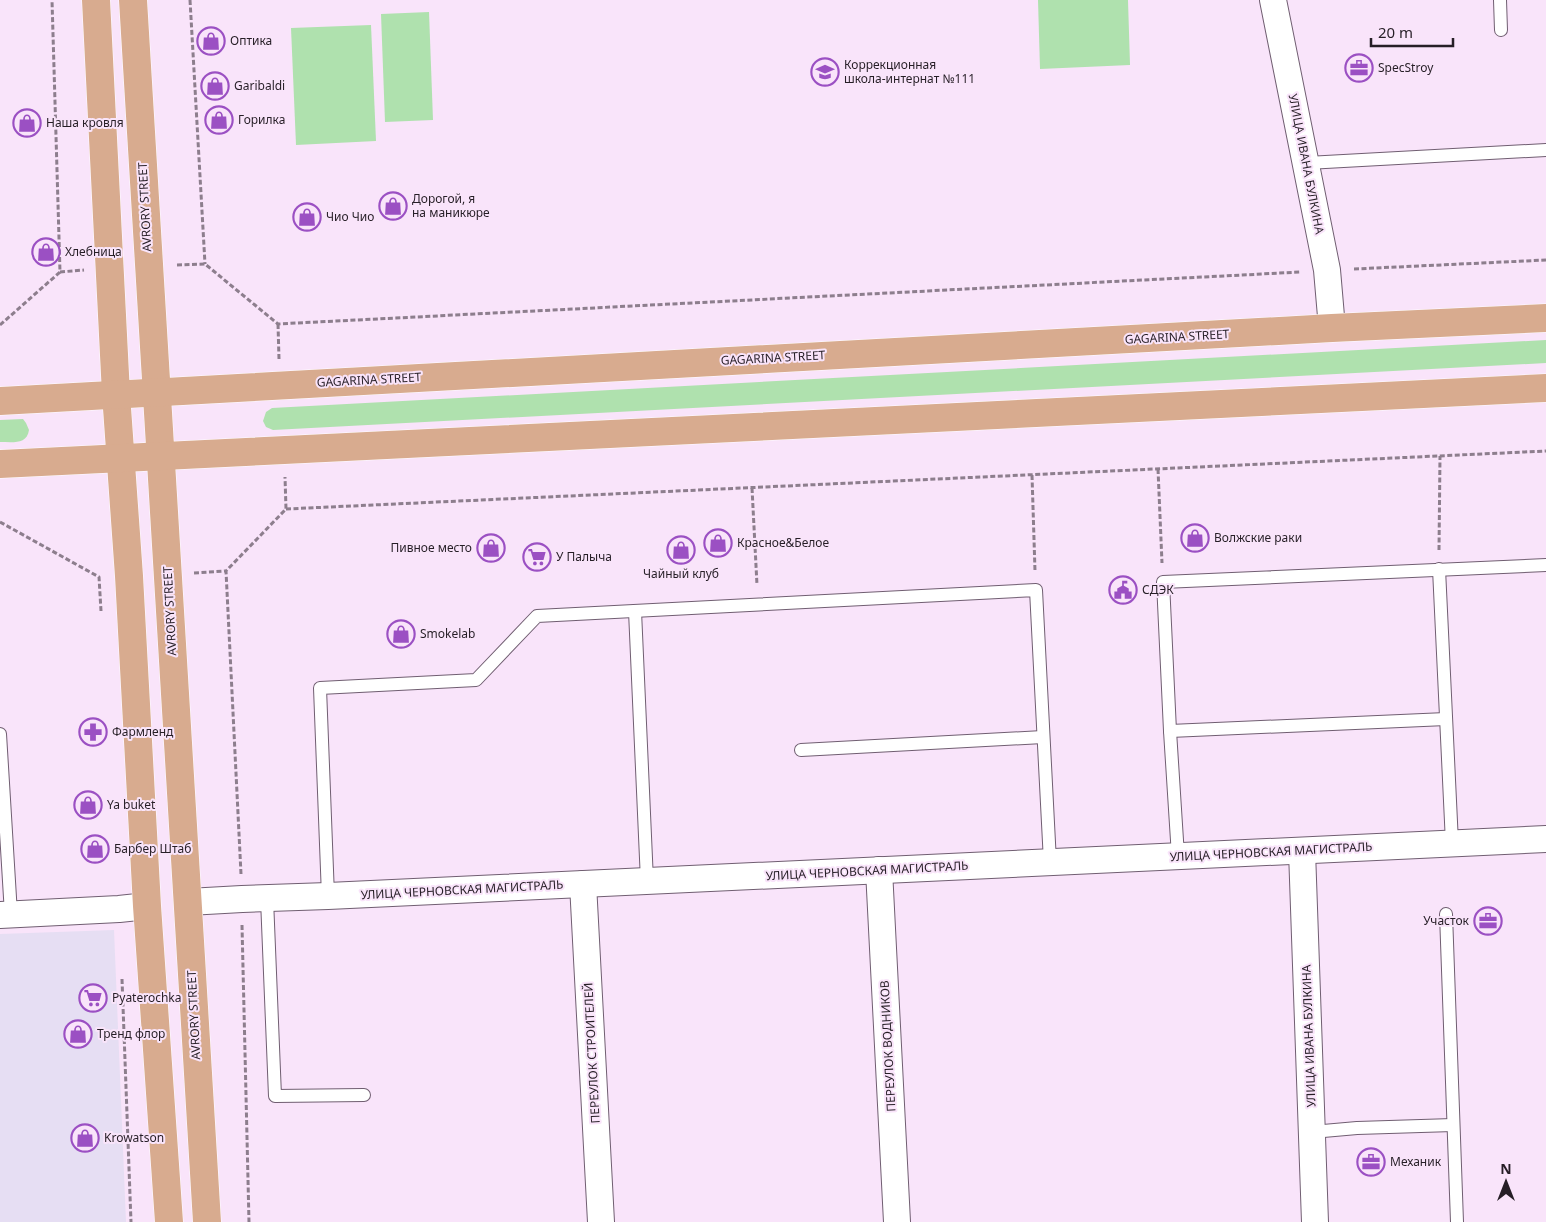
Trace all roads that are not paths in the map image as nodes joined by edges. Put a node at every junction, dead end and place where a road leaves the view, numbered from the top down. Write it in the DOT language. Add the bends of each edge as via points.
graph roads {
  1 [pos="96,0"];
  2 [pos="132,0"];
  3 [pos="1273,0"];
  4 [pos="1500,0"];
  5 [pos="1501,30"];
  6 [pos="1546,150"];
  7 [pos="1306,163"];
  8 [pos="1546,318"];
  9 [pos="1332,328"];
  10 [pos="1546,388"];
  11 [pos="156,392"];
  12 [pos="116,394"];
  13 [pos="0,400"];
  14 [pos="161,456"];
  15 [pos="120,457"];
  16 [pos="0,464"];
  17 [pos="1546,564"];
  18 [pos="1439,570"];
  19 [pos="635,611"];
  20 [pos="1446,719"];
  21 [pos="1170,731"];
  22 [pos="0,734"];
  23 [pos="1043,737"];
  24 [pos="801,750"];
  25 [pos="1,782"];
  26 [pos="1546,839"];
  27 [pos="1452,844"];
  28 [pos="1302,851"];
  29 [pos="1178,856"];
  30 [pos="1050,862"];
  31 [pos="879,870"];
  32 [pos="647,881"];
  33 [pos="583,884"];
  34 [pos="328,896"];
  35 [pos="254,899"];
  36 [pos="188,902"];
  37 [pos="146,906"];
  38 [pos="5,914"];
  39 [pos="1446,914"];
  40 [pos="364,1095"];
  41 [pos="1453,1125"];
  42 [pos="1312,1132"];
  43 [pos="169,1222"];
  44 [pos="206,1222"];
  45 [pos="601,1222"];
  46 [pos="897,1222"];
  47 [pos="1315,1222"];
  48 [pos="1457,1222"];
  1 -- 12 [label="main road"];
  2 -- 11 [label="main road, AVRORY STREET"];
  3 -- 7 [label="street, УЛИЦА ИВАНА БУЛКИНА"];
  4 -- 5 [label="lane"];
  6 -- 7 [label="lane"];
  7 -- 9 [label="street, УЛИЦА ИВАНА БУЛКИНА" via="1327,270"];
  8 -- 9 [label="main road, GAGARINA STREET"];
  9 -- 11 [label="main road, GAGARINA STREET"];
  10 -- 14 [label="main road"];
  11 -- 12 [label="main road, GAGARINA STREET"];
  11 -- 14 [label="main road, AVRORY STREET"];
  12 -- 13 [label="main road, GAGARINA STREET"];
  12 -- 15 [label="main road"];
  14 -- 15 [label="main road"];
  14 -- 36 [label="main road, AVRORY STREET"];
  15 -- 16 [label="main road"];
  15 -- 37 [label="main road"];
  17 -- 18 [label="lane"];
  18 -- 20 [label="lane"];
  18 -- 21 [label="lane" via="1163,582"];
  19 -- 23 [label="lane" via="1036,590"];
  19 -- 32 [label="lane"];
  19 -- 34 [label="lane" via="537,616 476,680 320,688"];
  20 -- 21 [label="lane"];
  20 -- 27 [label="lane"];
  21 -- 29 [label="lane"];
  22 -- 25 [label="lane"];
  23 -- 24 [label="lane"];
  23 -- 30 [label="lane"];
  25 -- 38 [label="lane"];
  26 -- 27 [label="street, УЛИЦА ЧЕРНОВСКАЯ МАГИСТРАЛЬ"];
  27 -- 28 [label="street, УЛИЦА ЧЕРНОВСКАЯ МАГИСТРАЛЬ"];
  28 -- 29 [label="street, УЛИЦА ЧЕРНОВСКАЯ МАГИСТРАЛЬ"];
  28 -- 42 [label="street, УЛИЦА ИВАНА БУЛКИНА"];
  29 -- 30 [label="street, УЛИЦА ЧЕРНОВСКАЯ МАГИСТРАЛЬ"];
  30 -- 31 [label="street, УЛИЦА ЧЕРНОВСКАЯ МАГИСТРАЛЬ"];
  31 -- 32 [label="street, УЛИЦА ЧЕРНОВСКАЯ МАГИСТРАЛЬ"];
  31 -- 46 [label="street, ПЕРЕУЛОК ВОДНИКОВ"];
  32 -- 33 [label="street, УЛИЦА ЧЕРНОВСКАЯ МАГИСТРАЛЬ"];
  33 -- 34 [label="street, УЛИЦА ЧЕРНОВСКАЯ МАГИСТРАЛЬ"];
  33 -- 45 [label="street, ПЕРЕУЛОК СТРОИТЕЛЕЙ"];
  34 -- 35 [label="street, УЛИЦА ЧЕРНОВСКАЯ МАГИСТРАЛЬ"];
  35 -- 36 [label="street, УЛИЦА ЧЕРНОВСКАЯ МАГИСТРАЛЬ"];
  35 -- 40 [label="lane" via="275,1096"];
  36 -- 44 [label="main road, AVRORY STREET"];
  37 -- 38 [label="street"];
  37 -- 43 [label="main road"];
  39 -- 41 [label="lane"];
  41 -- 42 [label="lane"];
  41 -- 48 [label="lane"];
  42 -- 47 [label="street, УЛИЦА ИВАНА БУЛКИНА"];
}
